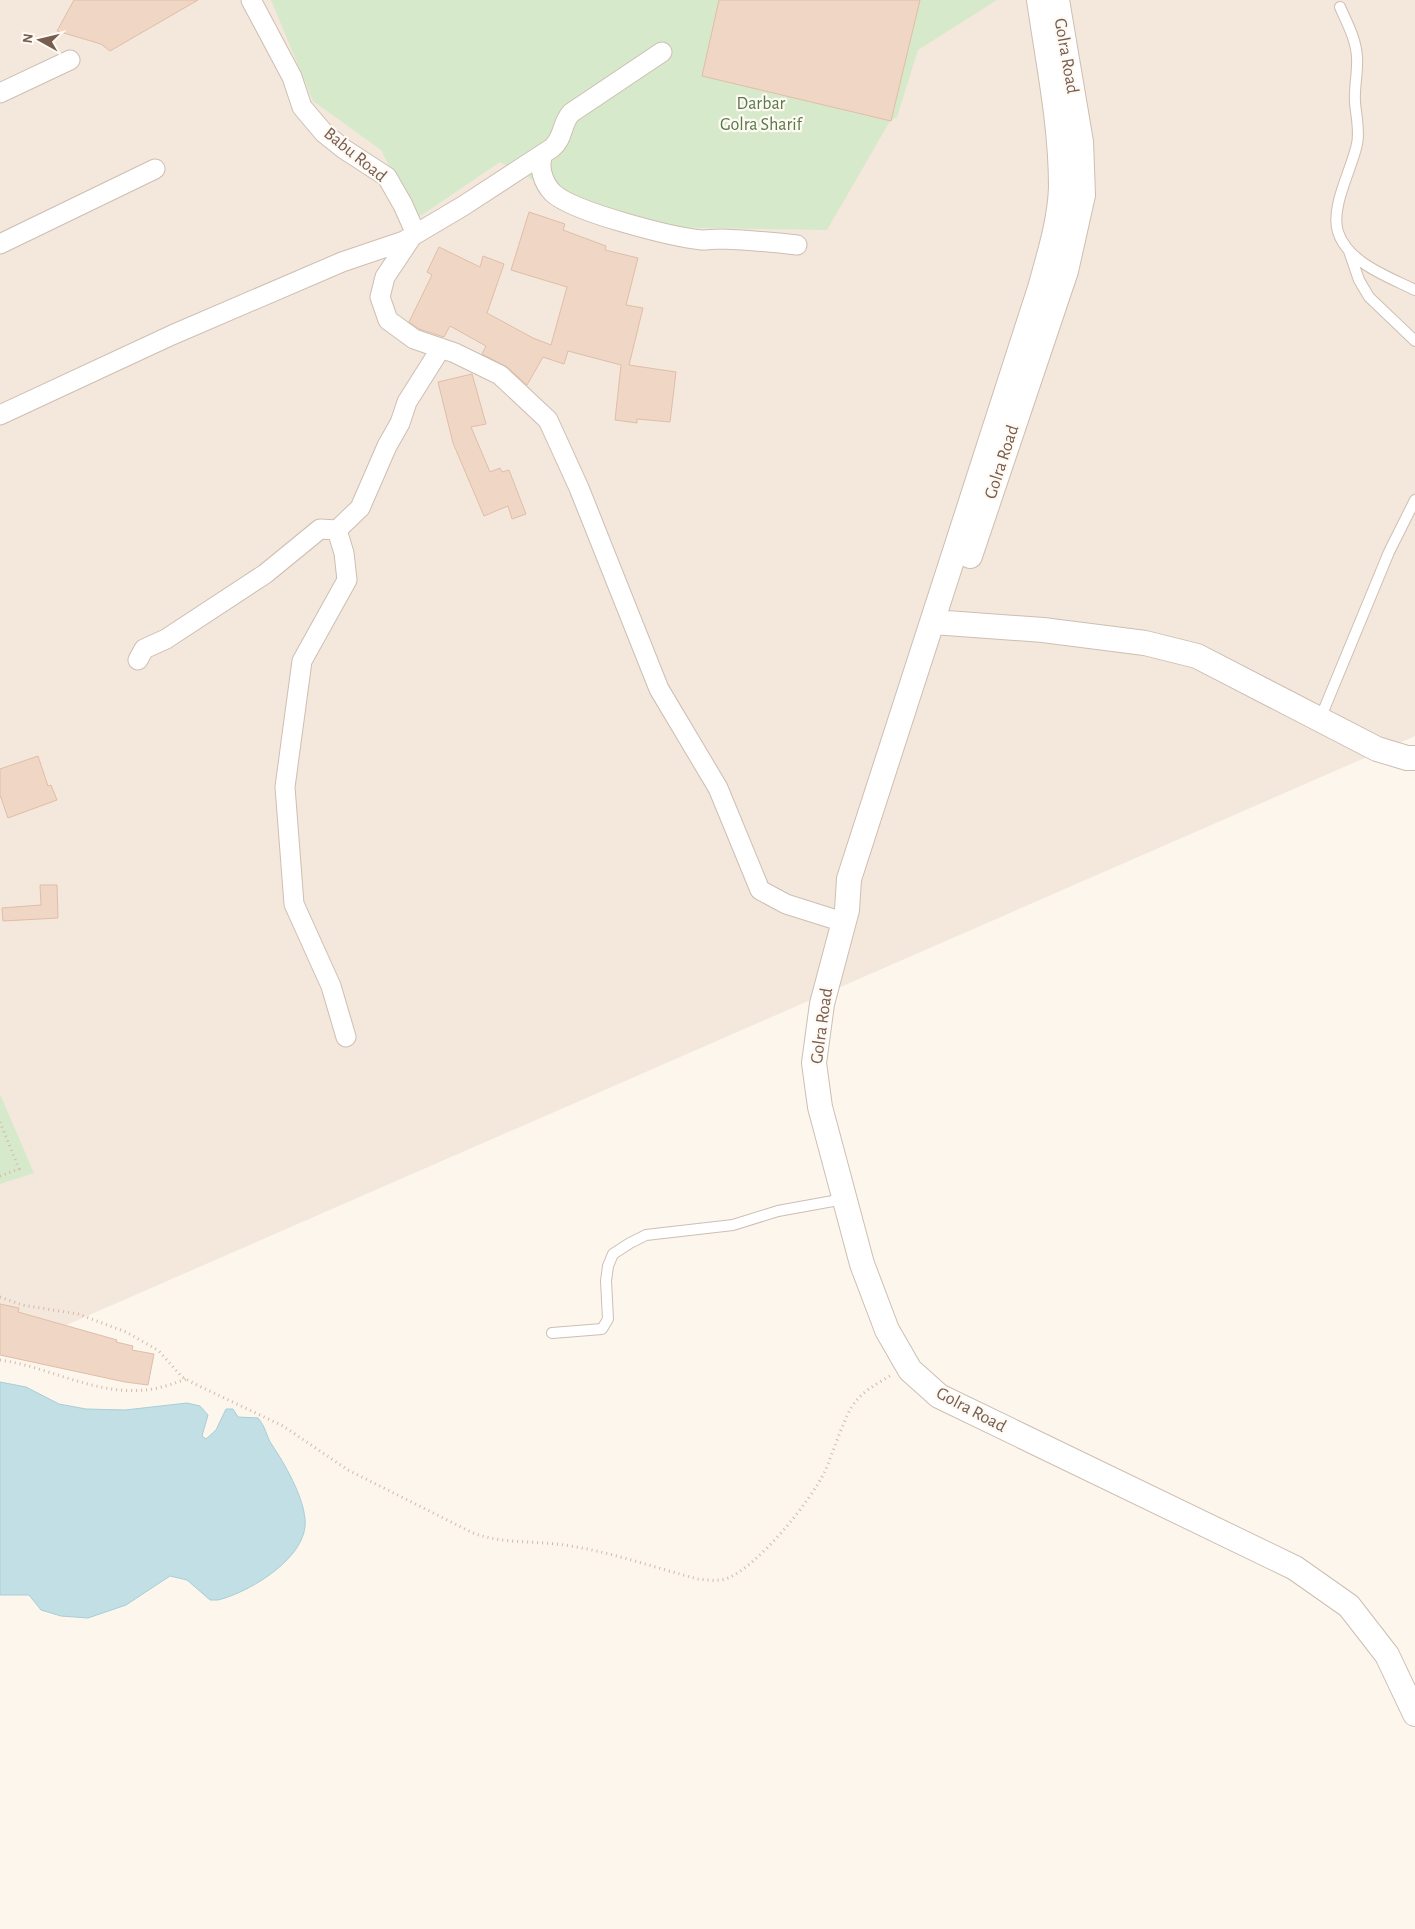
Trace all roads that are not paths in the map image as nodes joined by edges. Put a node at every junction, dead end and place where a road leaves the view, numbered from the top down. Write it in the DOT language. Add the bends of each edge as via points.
graph roads {
  1 [pos="251,0"];
  2 [pos="1039,0"];
  3 [pos="1057,0"];
  4 [pos="1340,7"];
  5 [pos="662,52"];
  6 [pos="70,60"];
  7 [pos="0,93"];
  8 [pos="543,154"];
  9 [pos="154,169"];
  10 [pos="415,232"];
  11 [pos="0,244"];
  12 [pos="797,245"];
  13 [pos="1349,250"];
  14 [pos="1415,290"];
  15 [pos="1415,341"];
  16 [pos="441,348"];
  17 [pos="0,415"];
  18 [pos="1415,500"];
  19 [pos="337,530"];
  20 [pos="940,623"];
  21 [pos="138,660"];
  22 [pos="1320,719"];
  23 [pos="1415,758"];
  24 [pos="845,916"];
  25 [pos="346,1037"];
  26 [pos="844,1199"];
  27 [pos="552,1333"];
  28 [pos="1415,1714"];
  1 -- 10 [label="street, Babu Road" via="292,77 302,107 331,138 387,178"];
  2 -- 20 [label="street, Golra Road" via="1057,124 1061,188 1054,238"];
  3 -- 20 [label="street, Golra Road" via="1081,142 1083,195 1066,271"];
  4 -- 13 [label="lane" via="1357,58 1354,82 1358,141 1336,214 1338,232"];
  5 -- 8 [label="street" via="572,113 566,119 559,142"];
  6 -- 7 [label="street"];
  8 -- 10 [label="street" via="463,206"];
  8 -- 12 [label="street" via="541,171 553,192 582,208 677,236"];
  9 -- 11 [label="street"];
  10 -- 16 [label="street" via="385,277 380,297 388,320 414,339"];
  10 -- 17 [label="street" via="404,240 342,262 172,335"];
  13 -- 14 [label="lane" via="1362,262"];
  13 -- 15 [label="lane" via="1369,297"];
  16 -- 19 [label="street" via="407,402 360,508"];
  16 -- 24 [label="street" via="500,375 548,420 579,488 659,689 718,788 760,890 786,904"];
  18 -- 22 [label="lane" via="1389,552"];
  19 -- 21 [label="street" via="320,529 265,574 166,639 144,649"];
  19 -- 25 [label="street" via="347,580 302,661 285,787 294,904 332,986"];
  20 -- 22 [label="street" via="1043,630 1145,643 1197,656"];
  20 -- 24 [label="street, Golra Road" via="862,893"];
  22 -- 23 [label="street" via="1377,749"];
  24 -- 26 [label="street, Golra Road" via="822,1004 814,1063 820,1107"];
  26 -- 27 [label="lane" via="778,1211 733,1225 646,1235 613,1254 606,1281 608,1319 602,1329"];
  26 -- 28 [label="street, Golra Road" via="862,1264 887,1330 910,1370 938,1396 1295,1568 1349,1606 1387,1655"];
}
